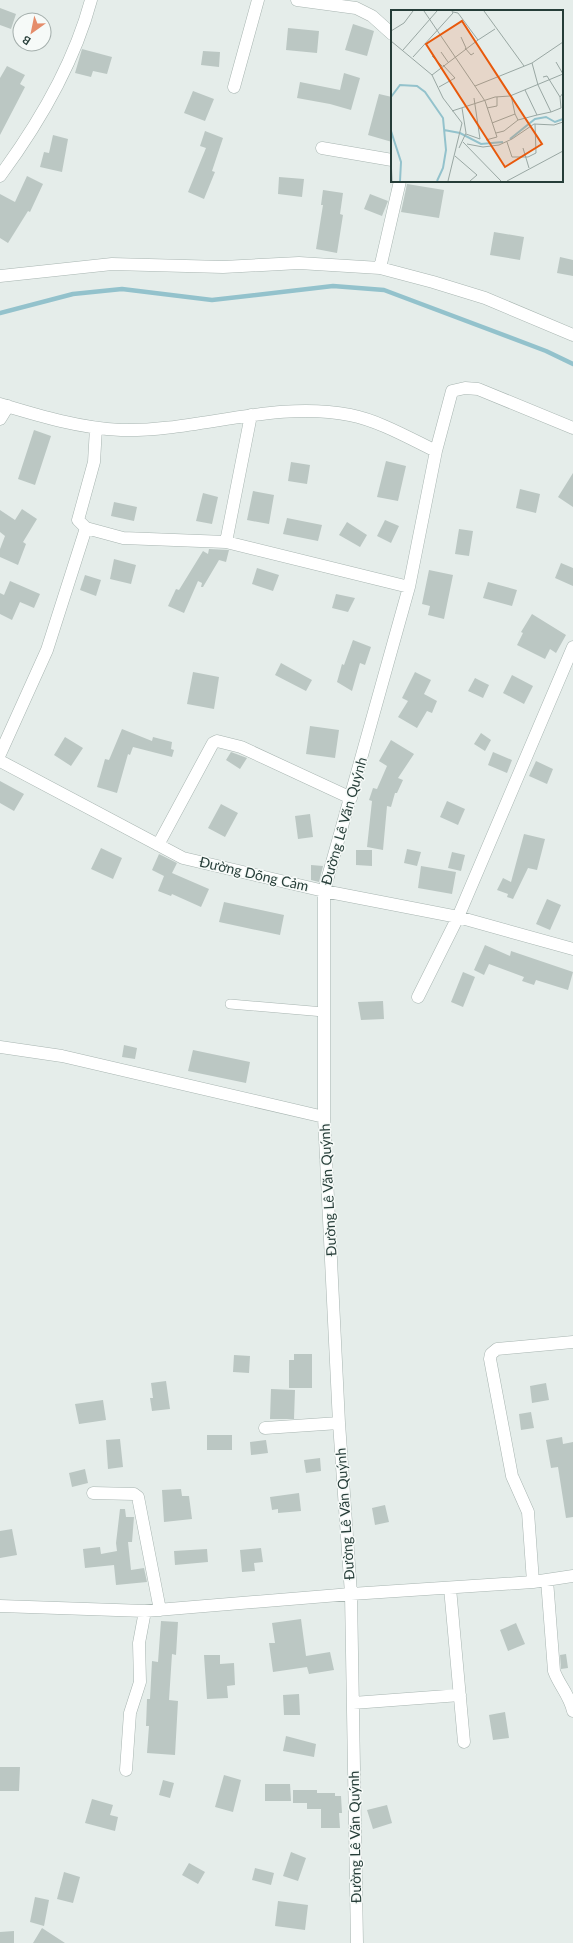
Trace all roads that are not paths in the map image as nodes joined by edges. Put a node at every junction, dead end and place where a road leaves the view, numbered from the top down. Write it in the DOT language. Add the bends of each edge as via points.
graph roads {
  1 [pos="91,0"];
  2 [pos="258,0"];
  3 [pos="297,0"];
  4 [pos="391,33"];
  5 [pos="234,87"];
  6 [pos="322,148"];
  7 [pos="391,160"];
  8 [pos="0,176"];
  9 [pos="400,182"];
  10 [pos="380,268"];
  11 [pos="0,276"];
  12 [pos="573,335"];
  13 [pos="4,405"];
  14 [pos="251,415"];
  15 [pos="0,419"];
  16 [pos="96,428"];
  17 [pos="573,428"];
  18 [pos="436,451"];
  19 [pos="86,528"];
  20 [pos="226,542"];
  21 [pos="409,587"];
  22 [pos="573,647"];
  23 [pos="0,754"];
  24 [pos="0,761"];
  25 [pos="351,798"];
  26 [pos="158,845"];
  27 [pos="324,891"];
  28 [pos="458,917"];
  29 [pos="573,949"];
  30 [pos="418,996"];
  31 [pos="230,1004"];
  32 [pos="324,1012"];
  33 [pos="0,1046"];
  34 [pos="324,1117"];
  35 [pos="573,1342"];
  36 [pos="339,1423"];
  37 [pos="265,1428"];
  38 [pos="93,1494"];
  39 [pos="573,1576"];
  40 [pos="547,1580"];
  41 [pos="533,1582"];
  42 [pos="450,1588"];
  43 [pos="351,1594"];
  44 [pos="0,1606"];
  45 [pos="160,1610"];
  46 [pos="145,1611"];
  47 [pos="460,1695"];
  48 [pos="353,1703"];
  49 [pos="573,1711"];
  50 [pos="464,1742"];
  51 [pos="126,1770"];
  52 [pos="357,1943"];
  1 -- 8 [label="street" via="77,43 54,92"];
  2 -- 5 [label="street"];
  3 -- 4 [label="street" via="356,8 367,12"];
  6 -- 7 [label="street"];
  9 -- 10 [label="street"];
  10 -- 11 [label="street" via="299,263 223,267 112,264"];
  10 -- 12 [label="street" via="485,298"];
  13 -- 15 [label="street"];
  13 -- 16 [label="street" via="66,423"];
  14 -- 16 [label="street" via="164,428"];
  14 -- 18 [label="street" via="297,411 350,415 372,422"];
  14 -- 20 [label="street"];
  16 -- 19 [label="street" via="94,462 78,520"];
  17 -- 18 [label="street, Đường Lê Văn Quýnh" via="478,389 456,389 448,400"];
  18 -- 21 [label="street, Đường Lê Văn Quýnh"];
  19 -- 20 [label="street" via="132,539"];
  19 -- 23 [label="street" via="47,650"];
  20 -- 21 [label="street"];
  21 -- 25 [label="street, Đường Lê Văn Quýnh"];
  22 -- 28 [label="street"];
  24 -- 26 [label="street, Đường Dõng Cảm"];
  25 -- 26 [label="street" via="241,748 217,741 213,743"];
  25 -- 27 [label="street, Đường Lê Văn Quýnh"];
  26 -- 27 [label="street, Đường Dõng Cảm" via="183,858"];
  27 -- 28 [label="street, Đường Dõng Cảm"];
  27 -- 32 [label="street, Đường Lê Văn Quýnh"];
  28 -- 29 [label="street, Đường Dõng Cảm"];
  28 -- 30 [label="street"];
  31 -- 32 [label="lane"];
  32 -- 34 [label="street, Đường Lê Văn Quýnh"];
  33 -- 34 [label="street" via="69,1057"];
  34 -- 36 [label="street, Đường Lê Văn Quýnh"];
  35 -- 41 [label="street" via="496,1349 490,1359 512,1476 528,1512"];
  36 -- 37 [label="street"];
  36 -- 43 [label="street, Đường Lê Văn Quýnh"];
  38 -- 45 [label="street" via="134,1494 138,1497"];
  39 -- 40 [label="street"];
  40 -- 41 [label="street"];
  40 -- 49 [label="street" via="554,1670"];
  41 -- 42 [label="street"];
  42 -- 43 [label="street"];
  42 -- 47 [label="street"];
  43 -- 45 [label="street"];
  43 -- 48 [label="street, Đường Lê Văn Quýnh"];
  44 -- 46 [label="street"];
  45 -- 46 [label="street"];
  46 -- 51 [label="street" via="139,1643 140,1682 130,1713"];
  47 -- 48 [label="street"];
  47 -- 50 [label="street"];
  48 -- 52 [label="street, Đường Lê Văn Quýnh"];
}
